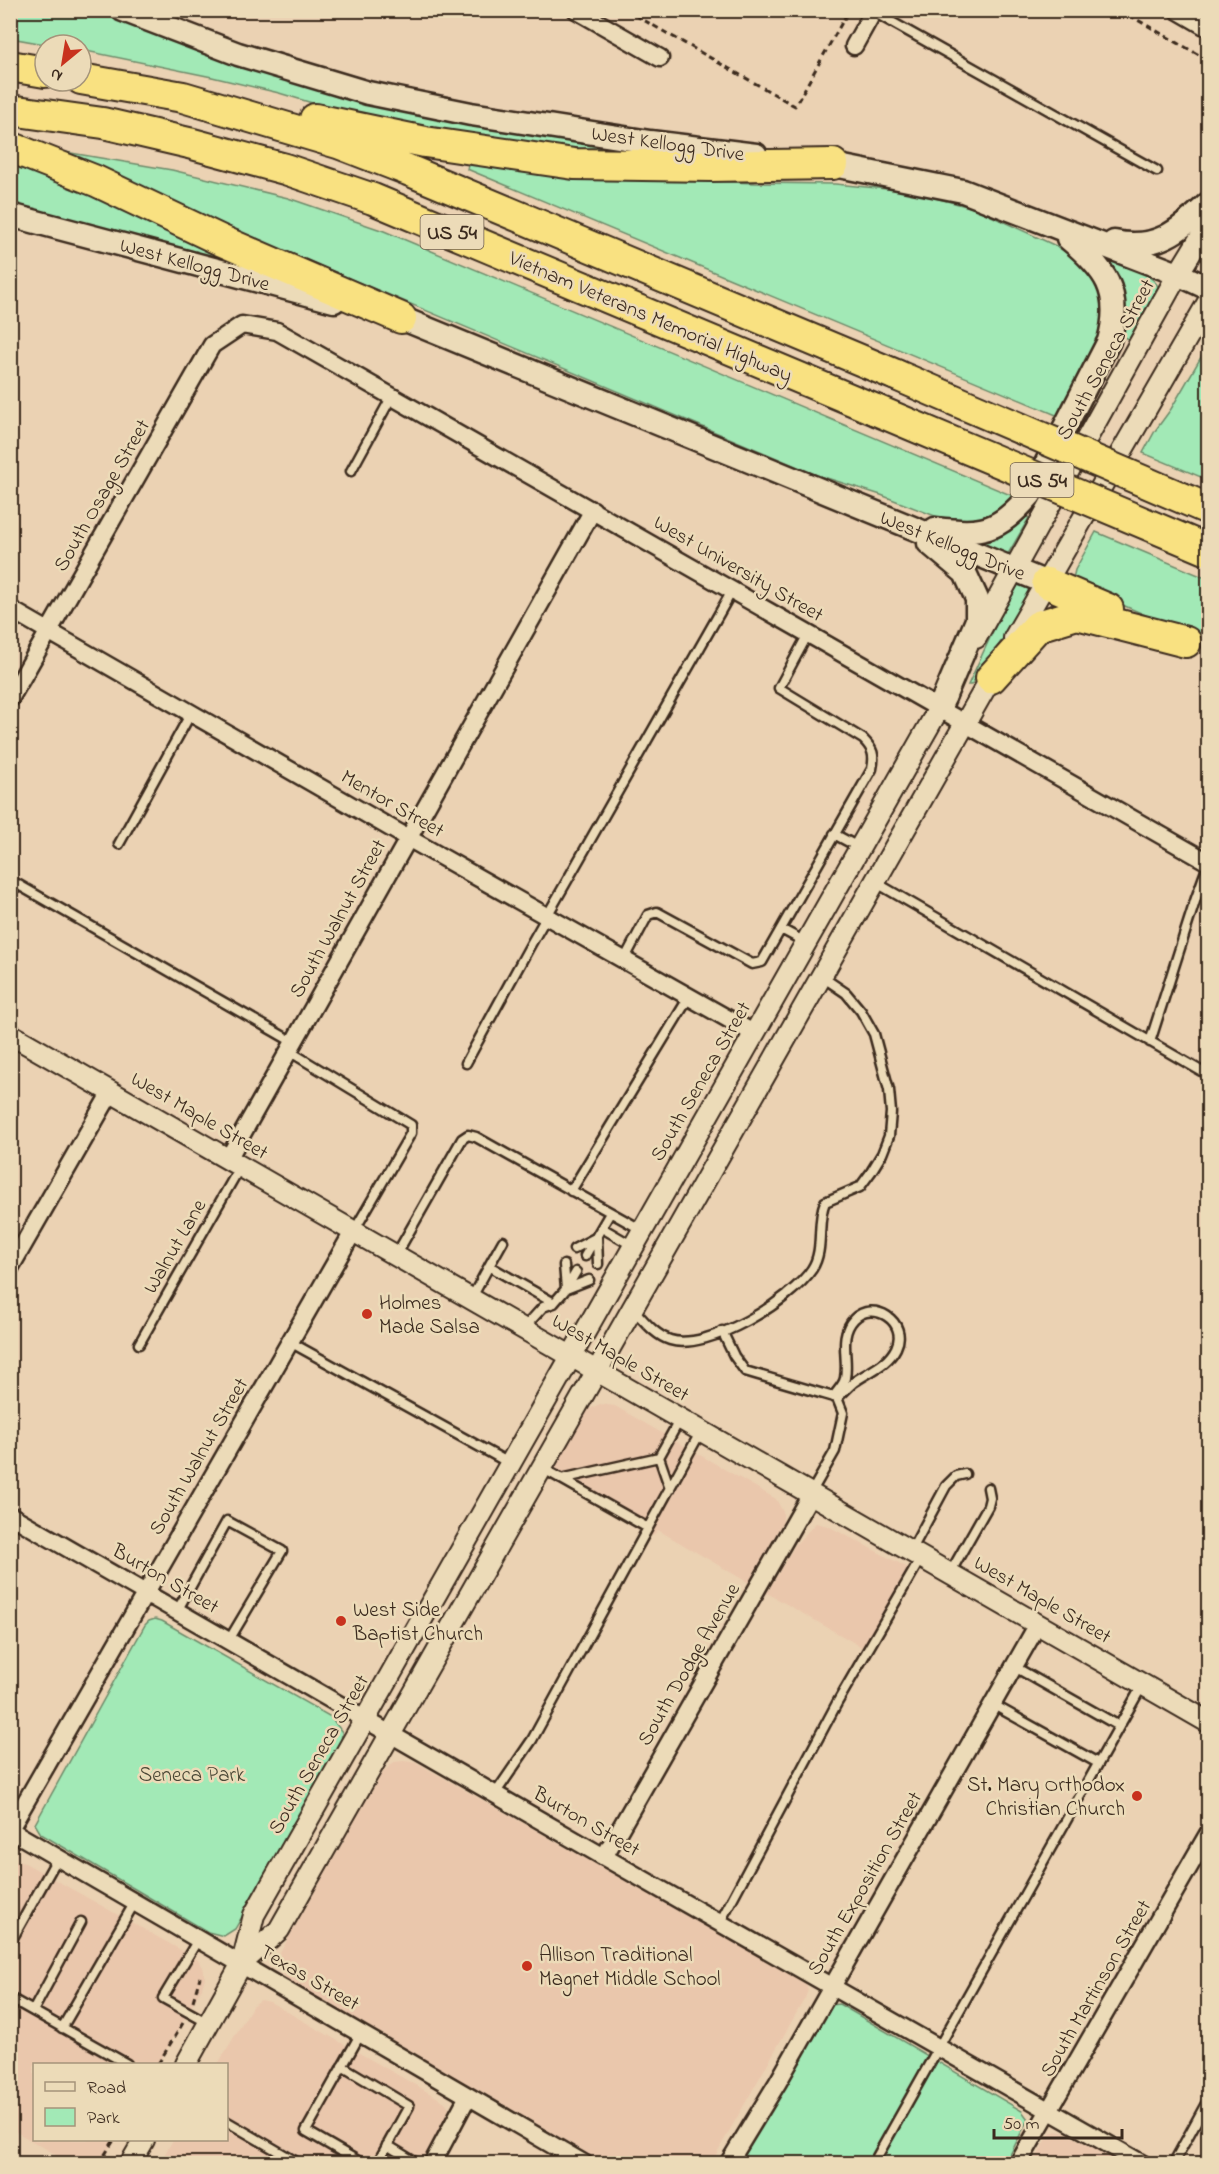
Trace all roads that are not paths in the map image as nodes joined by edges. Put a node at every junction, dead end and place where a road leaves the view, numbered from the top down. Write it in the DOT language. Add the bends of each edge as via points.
graph roads {
  1 [pos="123,10"];
  2 [pos="576,10"];
  3 [pos="1177,10"];
  4 [pos="873,11"];
  5 [pos="1209,28"];
  6 [pos="854,46"];
  7 [pos="660,58"];
  8 [pos="10,66"];
  9 [pos="33,70"];
  10 [pos="93,81"];
  11 [pos="183,97"];
  12 [pos="10,110"];
  13 [pos="10,147"];
  14 [pos="833,164"];
  15 [pos="1157,171"];
  16 [pos="1209,204"];
  17 [pos="10,215"];
  18 [pos="1052,225"];
  19 [pos="1209,225"];
  20 [pos="1178,274"];
  21 [pos="1209,288"];
  22 [pos="1209,302"];
  23 [pos="401,318"];
  24 [pos="242,325"];
  25 [pos="392,396"];
  26 [pos="351,471"];
  27 [pos="1209,509"];
  28 [pos="593,510"];
  29 [pos="906,526"];
  30 [pos="1209,550"];
  31 [pos="1014,568"];
  32 [pos="1047,583"];
  33 [pos="732,591"];
  34 [pos="10,609"];
  35 [pos="49,631"];
  36 [pos="808,634"];
  37 [pos="1197,646"];
  38 [pos="991,678"];
  39 [pos="10,699"];
  40 [pos="939,708"];
  41 [pos="191,712"];
  42 [pos="964,723"];
  43 [pos="834,834"];
  44 [pos="408,838"];
  45 [pos="119,844"];
  46 [pos="860,848"];
  47 [pos="1209,864"];
  48 [pos="10,880"];
  49 [pos="874,882"];
  50 [pos="548,917"];
  51 [pos="780,929"];
  52 [pos="807,943"];
  53 [pos="624,960"];
  54 [pos="821,975"];
  55 [pos="689,997"];
  56 [pos="10,1034"];
  57 [pos="755,1034"];
  58 [pos="1150,1042"];
  59 [pos="291,1046"];
  60 [pos="466,1063"];
  61 [pos="1201,1071"];
  62 [pos="111,1092"];
  63 [pos="234,1163"];
  64 [pos="571,1191"];
  65 [pos="610,1213"];
  66 [pos="353,1232"];
  67 [pos="599,1232"];
  68 [pos="637,1238"];
  69 [pos="503,1241"];
  70 [pos="574,1249"];
  71 [pos="396,1256"];
  72 [pos="585,1256"];
  73 [pos="598,1264"];
  74 [pos="564,1265"];
  75 [pos="489,1266"];
  76 [pos="10,1268"];
  77 [pos="576,1272"];
  78 [pos="589,1280"];
  79 [pos="566,1290"];
  80 [pos="471,1299"];
  81 [pos="554,1303"];
  82 [pos="632,1308"];
  83 [pos="523,1329"];
  84 [pos="722,1331"];
  85 [pos="290,1342"];
  86 [pos="139,1344"];
  87 [pos="570,1356"];
  88 [pos="596,1371"];
  89 [pos="835,1398"];
  90 [pos="681,1419"];
  91 [pos="701,1431"];
  92 [pos="659,1457"];
  93 [pos="509,1463"];
  94 [pos="1209,1465"];
  95 [pos="542,1467"];
  96 [pos="965,1474"];
  97 [pos="561,1479"];
  98 [pos="1208,1483"];
  99 [pos="988,1488"];
  100 [pos="670,1489"];
  101 [pos="811,1494"];
  102 [pos="10,1515"];
  103 [pos="648,1528"];
  104 [pos="916,1554"];
  105 [pos="950,1574"];
  106 [pos="145,1593"];
  107 [pos="177,1611"];
  108 [pos="1038,1624"];
  109 [pos="229,1640"];
  110 [pos="1013,1666"];
  111 [pos="1143,1684"];
  112 [pos="992,1704"];
  113 [pos="365,1719"];
  114 [pos="1209,1722"];
  115 [pos="1119,1726"];
  116 [pos="392,1734"];
  117 [pos="1098,1763"];
  118 [pos="495,1794"];
  119 [pos="10,1829"];
  120 [pos="1209,1834"];
  121 [pos="58,1857"];
  122 [pos="604,1857"];
  123 [pos="135,1902"];
  124 [pos="81,1922"];
  125 [pos="720,1922"];
  126 [pos="199,1938"];
  127 [pos="10,1943"];
  128 [pos="242,1963"];
  129 [pos="832,1986"];
  130 [pos="10,1998"];
  131 [pos="33,2011"];
  132 [pos="209,2024"];
  133 [pos="62,2028"];
  134 [pos="361,2033"];
  135 [pos="939,2046"];
  136 [pos="125,2063"];
  137 [pos="187,2063"];
  138 [pos="342,2066"];
  139 [pos="468,2096"];
  140 [pos="1209,2100"];
  141 [pos="1050,2110"];
  142 [pos="228,2122"];
  143 [pos="143,2141"];
  144 [pos="387,2145"];
  145 [pos="286,2160"];
  146 [pos="130,2163"];
  147 [pos="300,2163"];
  148 [pos="363,2163"];
  149 [pos="377,2163"];
  150 [pos="418,2163"];
  151 [pos="432,2163"];
  152 [pos="585,2163"];
  153 [pos="728,2163"];
  154 [pos="873,2163"];
  155 [pos="1018,2163"];
  156 [pos="1143,2163"];
  157 [pos="1173,2163"];
  1 -- 14 [label="main road, West Kellogg Drive" via="238,54 368,93 471,114 650,142"];
  2 -- 7 [label="street"];
  3 -- 5 [label="street"];
  4 -- 6 [label="street"];
  4 -- 15 [label="lane"];
  8 -- 9 [label="highway"];
  10 -- 11 [label="highway, Vietnam Veterans Memorial Highway / US 54"];
  11 -- 14 [label="highway" via="263,108 425,142 574,164"];
  11 -- 27 [label="highway, Vietnam Veterans Memorial Highway / US 54, bridge" via="338,143 398,166"];
  12 -- 30 [label="highway, Vietnam Veterans Memorial Highway / US 54, bridge" via="103,123 189,143 285,169 384,204"];
  13 -- 23 [label="highway" via="85,176 220,240"];
  14 -- 18 [label="main road, West Kellogg Drive" via="963,190"];
  16 -- 18 [label="main road" via="1187,225 1143,245 1108,241"];
  17 -- 23 [label="main road, West Kellogg Drive"];
  18 -- 20 [label="main road, West Kellogg Drive"];
  18 -- 29 [label="main road" via="1102,270 1114,312 1109,341 1030,495 1014,512 982,531"];
  19 -- 20 [label="street, South Seneca Street"];
  20 -- 21 [label="main road, West Kellogg Drive"];
  20 -- 31 [label="street, South Seneca Street"];
  22 -- 32 [label="street, South Seneca Street"];
  23 -- 29 [label="main road, West Kellogg Drive"];
  24 -- 25 [label="street, West University Street" via="277,331"];
  24 -- 35 [label="street, South Osage Street" via="212,345"];
  25 -- 26 [label="lane"];
  25 -- 28 [label="street, West University Street"];
  28 -- 33 [label="street, West University Street"];
  28 -- 44 [label="street, South Walnut Street"];
  29 -- 31 [label="main road, West Kellogg Drive"];
  29 -- 40 [label="main road" via="965,573 977,599 977,620"];
  31 -- 32 [label="main road, West Kellogg Drive"];
  31 -- 40 [label="street, South Seneca Street"];
  32 -- 37 [label="highway"];
  32 -- 38 [label="street, South Seneca Street"];
  33 -- 36 [label="street, West University Street"];
  33 -- 50 [label="lane"];
  34 -- 35 [label="street, Mentor Street"];
  35 -- 39 [label="street, South Osage Street"];
  35 -- 41 [label="street, Mentor Street"];
  36 -- 40 [label="street, West University Street"];
  36 -- 43 [label="lane" via="779,688 863,739 872,748 874,758 872,769"];
  37 -- 38 [label="highway" via="1077,614 1038,626"];
  38 -- 42 [label="street, South Seneca Street"];
  40 -- 42 [label="street, West University Street"];
  40 -- 46 [label="street, South Seneca Street"];
  41 -- 44 [label="street, Mentor Street"];
  41 -- 45 [label="lane"];
  42 -- 47 [label="street, West University Street"];
  42 -- 49 [label="street, South Seneca Street"];
  43 -- 46 [label="lane"];
  43 -- 51 [label="lane"];
  44 -- 50 [label="street, Mentor Street"];
  44 -- 59 [label="street, South Walnut Street"];
  46 -- 52 [label="street, South Seneca Street"];
  47 -- 58 [label="lane"];
  48 -- 59 [label="lane"];
  49 -- 54 [label="street, South Seneca Street"];
  49 -- 58 [label="lane"];
  50 -- 53 [label="street, Mentor Street"];
  50 -- 60 [label="lane"];
  51 -- 52 [label="lane"];
  51 -- 53 [label="lane" via="762,962 752,964 657,912 648,915"];
  52 -- 57 [label="street, South Seneca Street"];
  53 -- 55 [label="street, Mentor Street"];
  54 -- 82 [label="street, South Seneca Street"];
  54 -- 84 [label="lane" via="846,993 874,1034 889,1090 888,1136 882,1154 860,1187 825,1202 819,1252 813,1268 772,1307"];
  55 -- 57 [label="street, Mentor Street"];
  55 -- 64 [label="lane"];
  56 -- 62 [label="street, West Maple Street"];
  57 -- 68 [label="street, South Seneca Street"];
  58 -- 61 [label="lane"];
  59 -- 63 [label="street, South Walnut Street"];
  59 -- 66 [label="lane" via="411,1125"];
  62 -- 63 [label="street, West Maple Street"];
  62 -- 76 [label="street"];
  63 -- 66 [label="street, West Maple Street"];
  63 -- 86 [label="lane, Walnut Lane"];
  64 -- 65 [label="lane"];
  64 -- 71 [label="lane" via="468,1135 462,1139"];
  65 -- 67 [label="lane"];
  65 -- 68 [label="lane"];
  66 -- 71 [label="street, West Maple Street"];
  66 -- 85 [label="street, South Walnut Street"];
  67 -- 68 [label="lane"];
  67 -- 70 [label="lane"];
  67 -- 72 [label="lane"];
  67 -- 73 [label="lane"];
  68 -- 87 [label="street, South Seneca Street"];
  69 -- 75 [label="lane"];
  71 -- 80 [label="street, West Maple Street"];
  74 -- 79 [label="lane"];
  75 -- 80 [label="lane"];
  75 -- 81 [label="lane"];
  77 -- 79 [label="lane"];
  78 -- 79 [label="lane"];
  79 -- 81 [label="lane"];
  80 -- 83 [label="street, West Maple Street"];
  81 -- 83 [label="lane" via="543,1306"];
  82 -- 84 [label="lane" via="670,1340 687,1342"];
  82 -- 88 [label="street, South Seneca Street"];
  83 -- 87 [label="street, West Maple Street"];
  84 -- 89 [label="lane" via="745,1371"];
  85 -- 93 [label="lane"];
  85 -- 106 [label="street, South Walnut Street"];
  87 -- 88 [label="street, West Maple Street"];
  87 -- 93 [label="street, South Seneca Street"];
  88 -- 90 [label="street, West Maple Street"];
  88 -- 95 [label="street, South Seneca Street"];
  89 -- 89 [label="lane" via="884,1364 896,1350 900,1340 892,1319 877,1311 864,1312 853,1320 844,1353 845,1380"];
  89 -- 101 [label="lane" via="843,1413 835,1451"];
  90 -- 91 [label="street, West Maple Street"];
  90 -- 92 [label="lane"];
  91 -- 100 [label="lane"];
  91 -- 101 [label="street, West Maple Street"];
  92 -- 97 [label="lane"];
  92 -- 100 [label="lane"];
  93 -- 113 [label="street, South Seneca Street"];
  94 -- 98 [label="lane"];
  95 -- 97 [label="lane"];
  95 -- 116 [label="street, South Seneca Street"];
  96 -- 104 [label="lane" via="956,1476 946,1486"];
  97 -- 103 [label="lane"];
  99 -- 105 [label="lane" via="988,1506"];
  100 -- 103 [label="lane"];
  101 -- 104 [label="street, West Maple Street"];
  101 -- 122 [label="street, South Dodge Avenue"];
  102 -- 106 [label="street, Burton Street"];
  103 -- 118 [label="lane" via="532,1740"];
  104 -- 105 [label="street, West Maple Street"];
  104 -- 125 [label="lane"];
  105 -- 108 [label="street, West Maple Street"];
  106 -- 107 [label="street, Burton Street"];
  106 -- 119 [label="street, South Walnut Street"];
  107 -- 109 [label="street, Burton Street"];
  107 -- 109 [label="lane" via="227,1521 282,1551"];
  108 -- 110 [label="street, South Exposition Street"];
  108 -- 111 [label="street, West Maple Street"];
  109 -- 113 [label="street, Burton Street"];
  110 -- 112 [label="street, South Exposition Street"];
  110 -- 115 [label="lane"];
  111 -- 114 [label="street, West Maple Street"];
  111 -- 115 [label="lane"];
  112 -- 117 [label="lane"];
  112 -- 129 [label="street, South Exposition Street"];
  113 -- 116 [label="street, Burton Street"];
  113 -- 128 [label="street, South Seneca Street" via="254,1915"];
  115 -- 117 [label="lane"];
  116 -- 118 [label="street, Burton Street"];
  116 -- 128 [label="street, South Seneca Street" via="279,1930"];
  117 -- 135 [label="lane"];
  118 -- 122 [label="street, Burton Street"];
  119 -- 121 [label="street, Texas Street"];
  120 -- 141 [label="street, South Martinson Street"];
  121 -- 123 [label="street, Texas Street"];
  121 -- 127 [label="lane"];
  122 -- 125 [label="street, Burton Street"];
  123 -- 126 [label="street, Texas Street"];
  123 -- 133 [label="lane"];
  124 -- 131 [label="lane"];
  125 -- 129 [label="street, Burton Street"];
  126 -- 128 [label="street, Texas Street"];
  126 -- 132 [label="lane" via="163,1998"];
  128 -- 132 [label="street, South Seneca Street"];
  128 -- 134 [label="street, Texas Street"];
  129 -- 135 [label="street, Burton Street"];
  129 -- 153 [label="street, South Exposition Street"];
  130 -- 131 [label="lane"];
  131 -- 133 [label="lane"];
  132 -- 137 [label="street, South Seneca Street"];
  133 -- 136 [label="lane"];
  134 -- 138 [label="lane"];
  134 -- 139 [label="street, Texas Street"];
  135 -- 141 [label="street, Burton Street"];
  135 -- 154 [label="lane"];
  138 -- 144 [label="lane" via="409,2106"];
  138 -- 148 [label="lane" via="306,2131"];
  139 -- 151 [label="street"];
  139 -- 152 [label="street, Texas Street"];
  140 -- 157 [label="lane"];
  141 -- 155 [label="street, South Martinson Street"];
  141 -- 156 [label="street, Burton Street"];
  142 -- 145 [label="lane"];
  143 -- 146 [label="street"];
  144 -- 149 [label="lane"];
  144 -- 150 [label="lane"];
  145 -- 147 [label="lane"];
}
